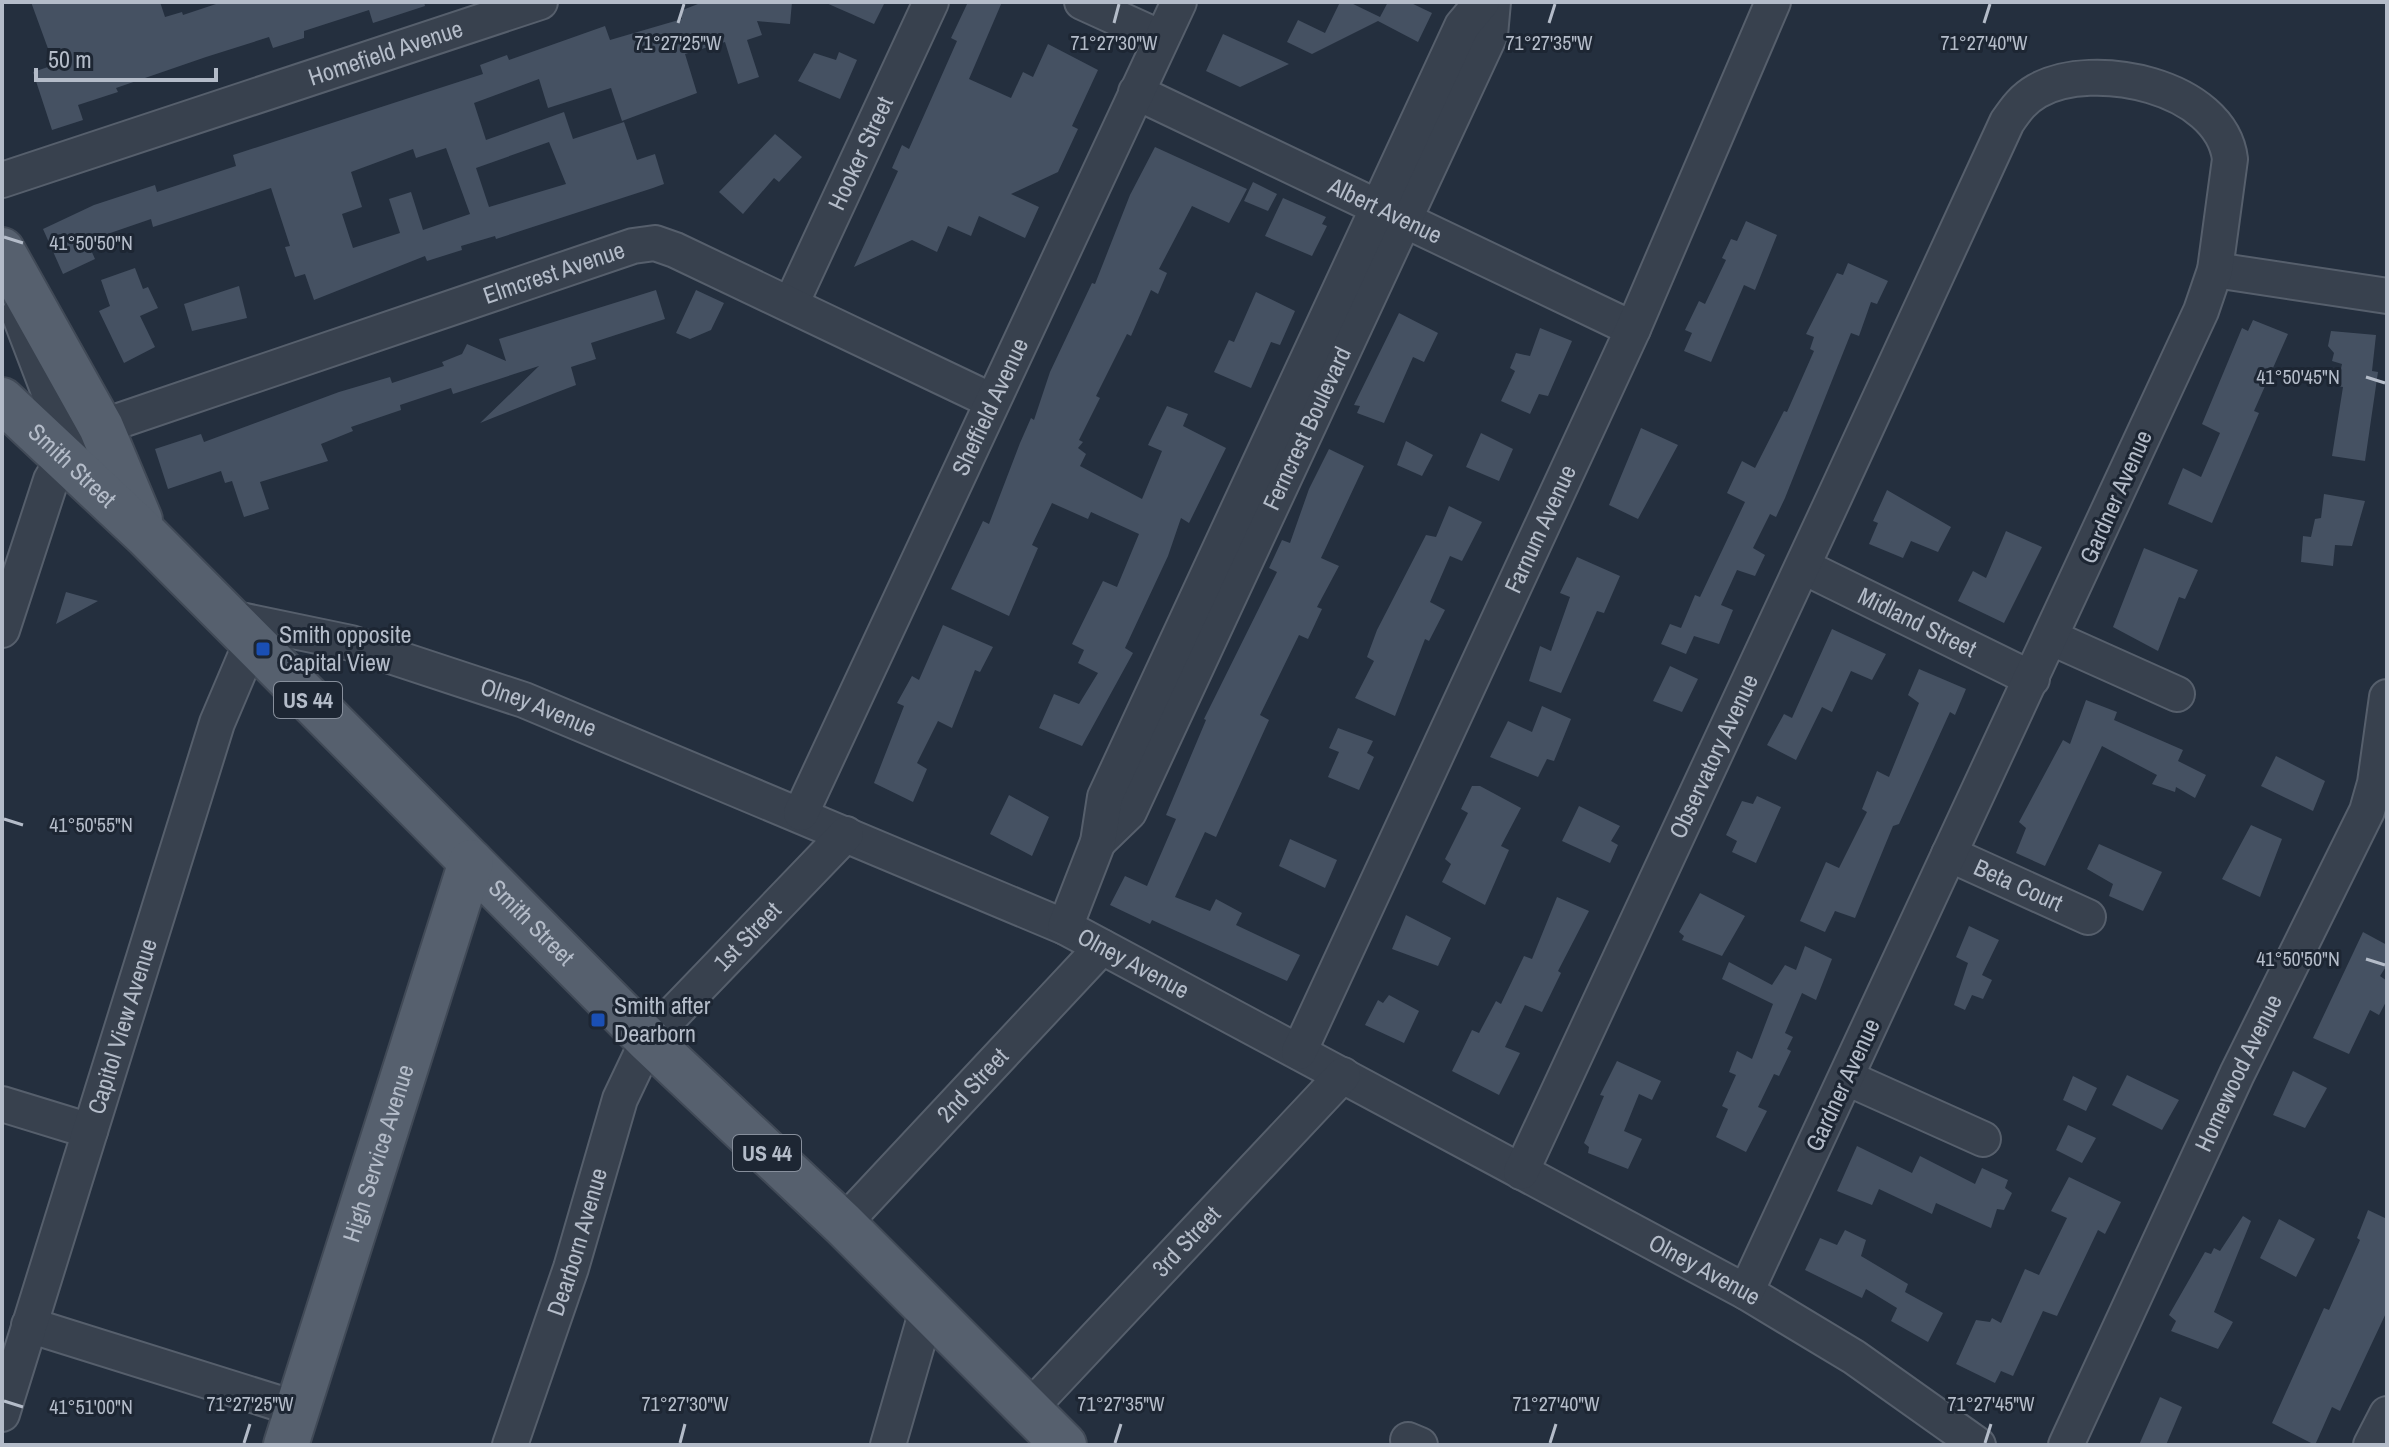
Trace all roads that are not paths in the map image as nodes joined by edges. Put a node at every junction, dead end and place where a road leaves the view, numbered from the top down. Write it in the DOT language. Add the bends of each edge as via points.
graph roads {
  1 [pos="540,2"];
  2 [pos="931,2"];
  3 [pos="1082,2"];
  4 [pos="1179,2"];
  5 [pos="1482,2"];
  6 [pos="1493,2"];
  7 [pos="1773,2"];
  8 [pos="1161,38"];
  9 [pos="1136,92"];
  10 [pos="2,180"];
  11 [pos="1391,214"];
  12 [pos="2,250"];
  13 [pos="2215,270"];
  14 [pos="2,273"];
  15 [pos="2387,296"];
  16 [pos="791,304"];
  17 [pos="1633,329"];
  18 [pos="1907,341"];
  19 [pos="40,367"];
  20 [pos="2,393"];
  21 [pos="2,400"];
  22 [pos="992,401"];
  23 [pos="101,427"];
  24 [pos="64,458"];
  25 [pos="147,536"];
  26 [pos="1804,567"];
  27 [pos="2,630"];
  28 [pos="238,630"];
  29 [pos="2052,638"];
  30 [pos="2032,679"];
  31 [pos="2177,694"];
  32 [pos="2387,697"];
  33 [pos="2381,783"];
  34 [pos="801,813"];
  35 [pos="846,834"];
  36 [pos="1949,854"];
  37 [pos="471,862"];
  38 [pos="2088,917"];
  39 [pos="1065,927"];
  40 [pos="1102,947"];
  41 [pos="648,1040"];
  42 [pos="1299,1052"];
  43 [pos="1343,1075"];
  44 [pos="1847,1078"];
  45 [pos="2,1104"];
  46 [pos="90,1131"];
  47 [pos="1983,1139"];
  48 [pos="1521,1172"];
  49 [pos="843,1224"];
  50 [pos="1746,1292"];
  51 [pos="927,1310"];
  52 [pos="29,1325"];
  53 [pos="1029,1409"];
  54 [pos="2,1414"];
  55 [pos="2387,1414"];
  56 [pos="291,1427"];
  57 [pos="510,1445"];
  58 [pos="888,1445"];
  59 [pos="1064,1445"];
  60 [pos="1978,1445"];
  61 [pos="2066,1445"];
  62 [pos="2371,1445"];
  1 -- 10 [label="street, Homefield Avenue"];
  2 -- 16 [label="street, Hooker Street"];
  3 -- 8 [label="street"];
  4 -- 8 [label="street, Sheffield Avenue"];
  5 -- 11 [label="street, Ferncrest Boulevard" via="1462,26"];
  6 -- 11 [label="street, Ferncrest Boulevard" via="1490,35"];
  7 -- 17 [label="street, Farnum Avenue"];
  8 -- 9 [label="street, Sheffield Avenue"];
  9 -- 11 [label="street, Albert Avenue"];
  9 -- 22 [label="street, Sheffield Avenue"];
  11 -- 17 [label="street, Albert Avenue"];
  11 -- 39 [label="street, Ferncrest Boulevard" via="1129,812 1098,842"];
  12 -- 23 [label="main road"];
  13 -- 15 [label="street"];
  13 -- 18 [label="street, Gardner Avenue" via="2230,159 2228,144 2205,112 2184,97 2123,80 2063,82 2019,103 2007,122"];
  13 -- 29 [label="street, Gardner Avenue"];
  14 -- 19 [label="street"];
  16 -- 22 [label="street, Elmcrest Avenue"];
  16 -- 23 [label="street, Elmcrest Avenue" via="675,250 655,243 633,246"];
  17 -- 42 [label="street, Farnum Avenue"];
  18 -- 26 [label="street, Observatory Avenue"];
  19 -- 20 [label="main road" via="32,392"];
  19 -- 24 [label="street" via="58,416"];
  21 -- 24 [label="main road, Smith Street / US 44"];
  22 -- 34 [label="street, Sheffield Avenue"];
  23 -- 24 [label="street, Elmcrest Avenue"];
  23 -- 25 [label="main road"];
  24 -- 25 [label="main road, Smith Street / US 44"];
  24 -- 27 [label="street" via="51,480"];
  25 -- 28 [label="main road, Smith Street / US 44"];
  26 -- 30 [label="street, Midland Street"];
  26 -- 48 [label="street, Observatory Avenue"];
  28 -- 34 [label="street, Olney Avenue" via="351,643 524,700"];
  28 -- 37 [label="main road, Smith Street / US 44"];
  28 -- 46 [label="street, Capitol View Avenue" via="217,723"];
  29 -- 30 [label="street, Gardner Avenue"];
  29 -- 31 [label="street"];
  30 -- 36 [label="street, Gardner Avenue"];
  32 -- 33 [label="street, Homewood Avenue"];
  33 -- 61 [label="street, Homewood Avenue" via="2237,1074"];
  34 -- 35 [label="street, Olney Avenue"];
  35 -- 39 [label="street, Olney Avenue"];
  35 -- 41 [label="street, 1st Street"];
  36 -- 38 [label="street, Beta Court"];
  36 -- 44 [label="street, Gardner Avenue"];
  37 -- 41 [label="main road, Smith Street / US 44"];
  37 -- 56 [label="main road, High Service Avenue"];
  39 -- 40 [label="street, Olney Avenue"];
  40 -- 42 [label="street, Olney Avenue"];
  40 -- 49 [label="street, 2nd Street"];
  41 -- 49 [label="main road, Smith Street / US 44"];
  41 -- 57 [label="street, Dearborn Avenue" via="620,1099 571,1268"];
  42 -- 43 [label="street, Olney Avenue"];
  43 -- 48 [label="street, Olney Avenue"];
  43 -- 53 [label="street, 3rd Street"];
  44 -- 47 [label="street"];
  44 -- 50 [label="street, Gardner Avenue"];
  45 -- 46 [label="street"];
  46 -- 52 [label="street, Capitol View Avenue"];
  48 -- 50 [label="street, Olney Avenue"];
  49 -- 51 [label="main road, Smith Street / US 44"];
  50 -- 60 [label="street, Olney Avenue" via="1854,1357"];
  51 -- 53 [label="main road, Smith Street / US 44"];
  51 -- 58 [label="street"];
  52 -- 54 [label="street, Capitol View Avenue"];
  52 -- 56 [label="street"];
  53 -- 59 [label="main road, Smith Street / US 44"];
  55 -- 62 [label="street"];
}
